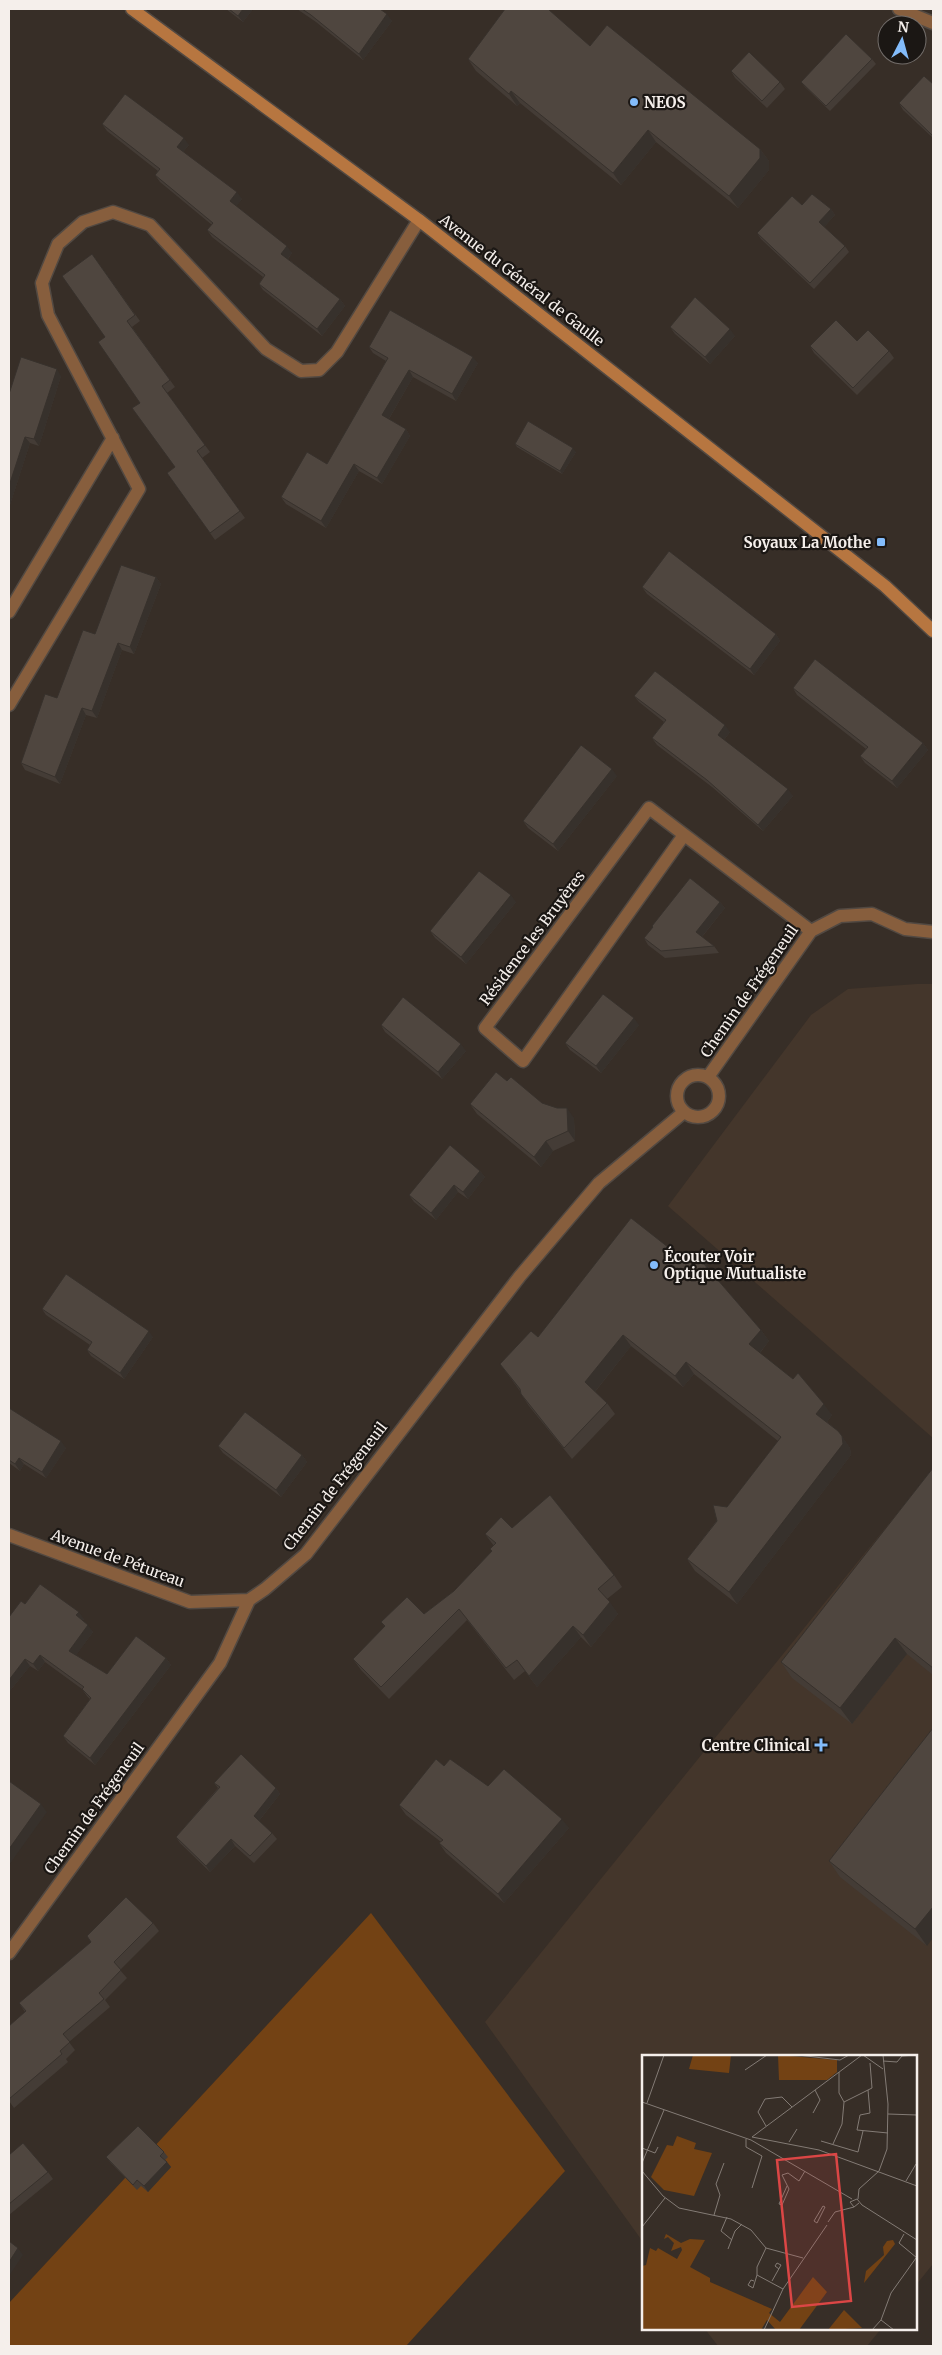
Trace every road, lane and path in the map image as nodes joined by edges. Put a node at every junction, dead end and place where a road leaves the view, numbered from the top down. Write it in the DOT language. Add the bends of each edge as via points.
graph roads {
  1 [pos="132,9"];
  2 [pos="899,9"];
  3 [pos="933,23"];
  4 [pos="419,220"];
  5 [pos="113,438"];
  6 [pos="884,586"];
  7 [pos="9,612"];
  8 [pos="933,619"];
  9 [pos="933,631"];
  10 [pos="9,705"];
  11 [pos="684,835"];
  12 [pos="811,931"];
  13 [pos="933,932"];
  14 [pos="708,1077"];
  15 [pos="684,1112"];
  16 [pos="9,1535"];
  17 [pos="249,1600"];
  18 [pos="9,1952"];
  1 -- 4 [label="main road, Avenue du Général de Gaulle"];
  2 -- 3 [label="street"];
  4 -- 5 [label="street" via="337,352 318,370 301,371 266,349 150,225 113,212 83,222 58,244 42,283 48,315"];
  4 -- 6 [label="main road, Avenue du Général de Gaulle"];
  5 -- 7 [label="street"];
  5 -- 10 [label="street" via="139,490"];
  6 -- 8 [label="main road, Avenue du Général de Gaulle"];
  6 -- 9 [label="main road, Avenue du Général de Gaulle"];
  11 -- 11 [label="street, Résidence les Bruyères" via="655,875 523,1061 485,1028 649,808"];
  11 -- 12 [label="street, Résidence les Bruyères"];
  12 -- 13 [label="street, Chemin de Frégeneuil" via="840,916 872,914 905,929"];
  12 -- 14 [label="street, Chemin de Frégeneuil"];
  14 -- 15 [label="street, Chemin de Frégeneuil" via="692,1076 679,1086 677,1099"];
  14 -- 15 [label="street, Chemin de Frégeneuil" via="719,1093 713,1112 692,1117"];
  15 -- 17 [label="street, Chemin de Frégeneuil" via="599,1183 520,1276 306,1554"];
  16 -- 17 [label="street, Avenue de Pétureau" via="190,1602"];
  17 -- 18 [label="street, Chemin de Frégeneuil" via="220,1663"];
}
